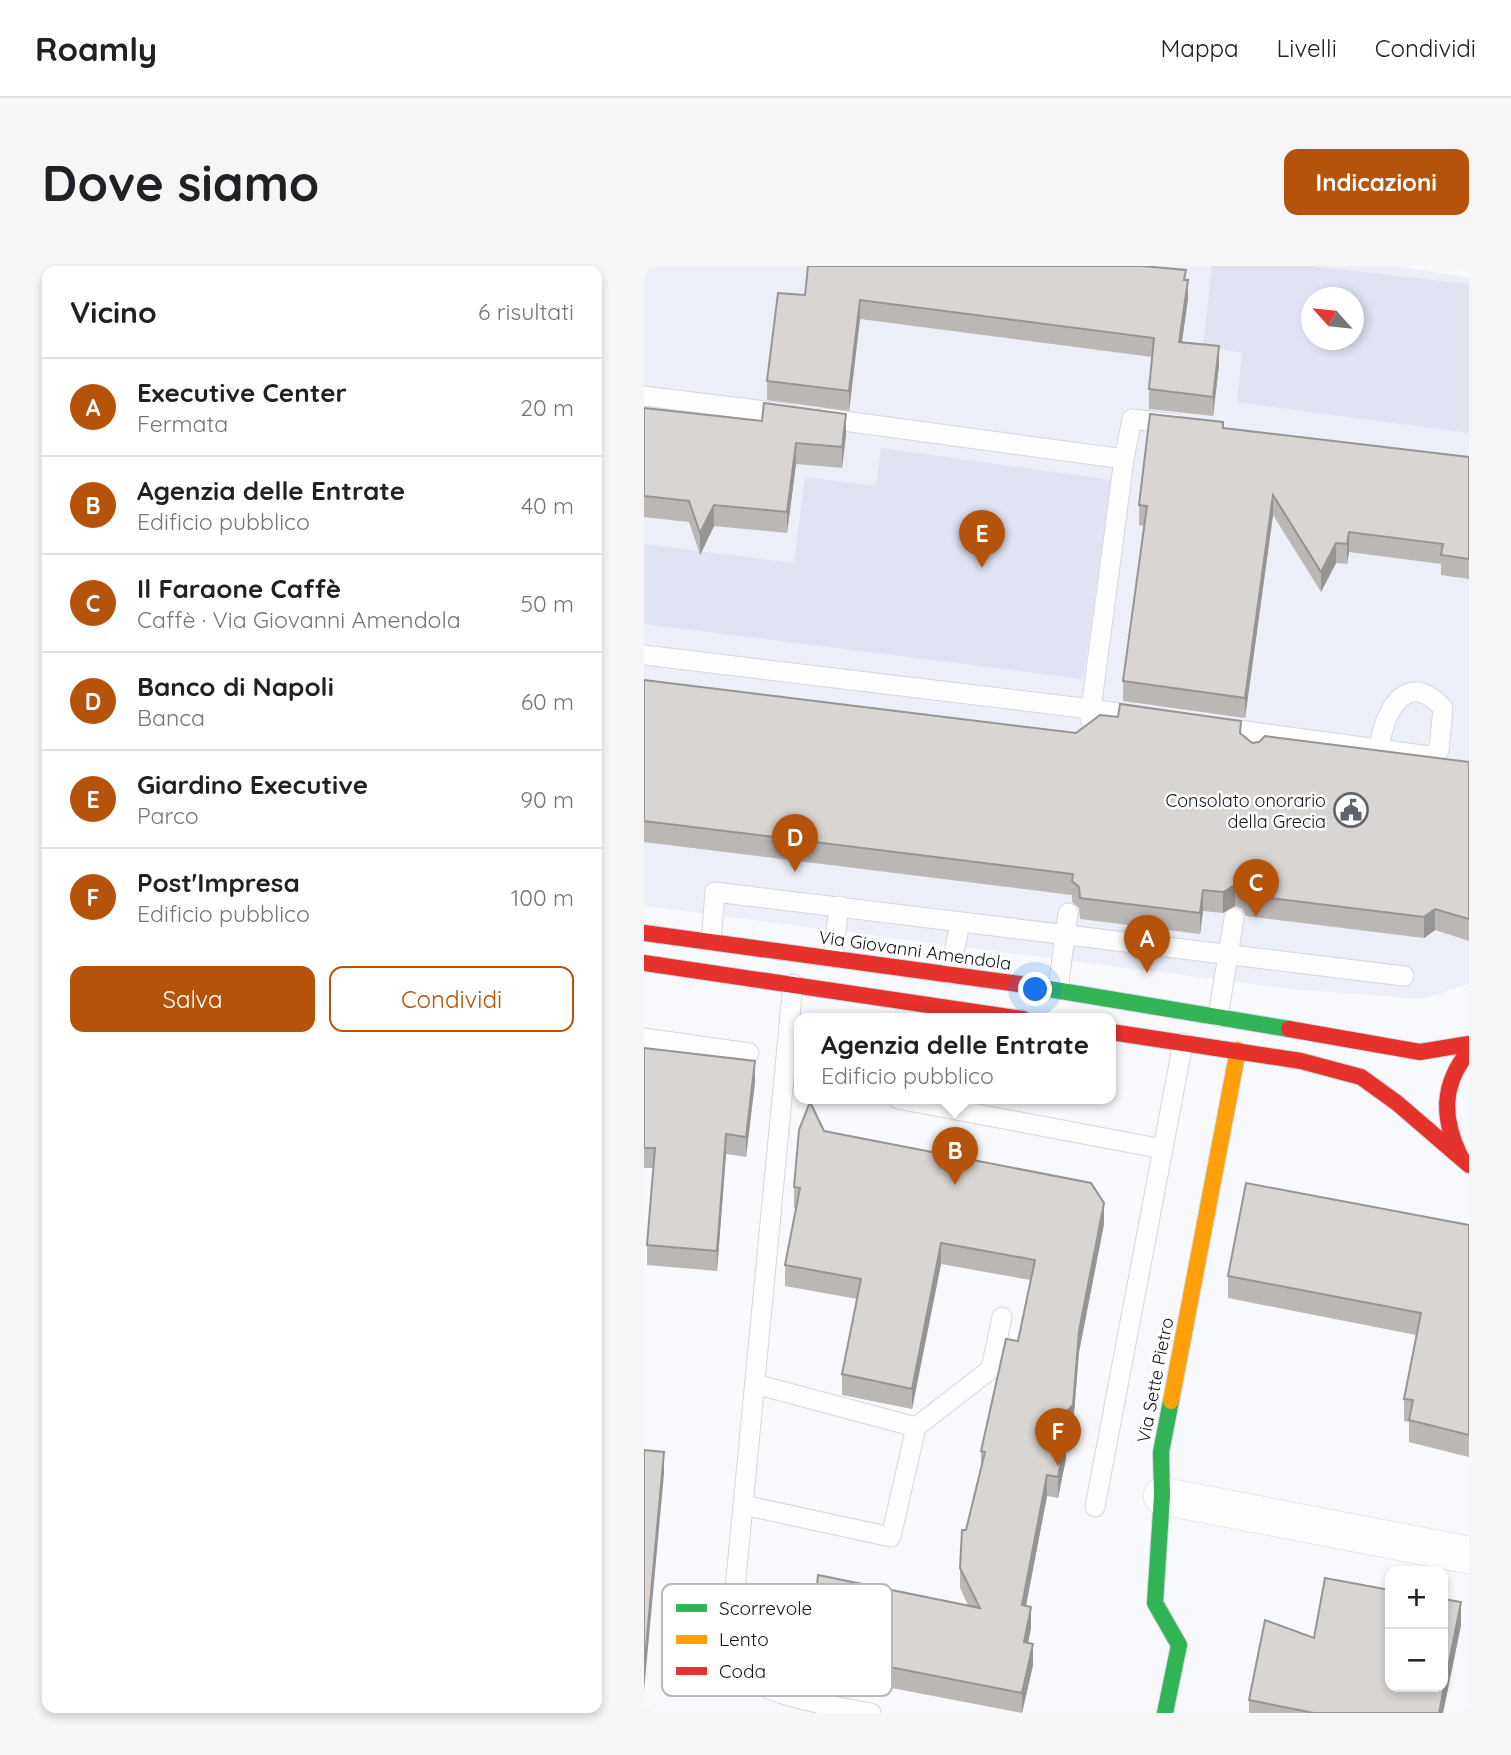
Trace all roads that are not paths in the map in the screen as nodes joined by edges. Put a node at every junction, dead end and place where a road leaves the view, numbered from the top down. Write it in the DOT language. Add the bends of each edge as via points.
graph roads {
  1 [pos="644,396"];
  2 [pos="1199,427"];
  3 [pos="1124,459"];
  4 [pos="644,655"];
  5 [pos="1091,709"];
  6 [pos="1168,720"];
  7 [pos="1194,723"];
  8 [pos="1089,731"];
  9 [pos="1258,733"];
  10 [pos="1379,749"];
  11 [pos="1254,752"];
  12 [pos="839,906"];
  13 [pos="1068,913"];
  14 [pos="1234,918"];
  15 [pos="960,922"];
  16 [pos="644,933"];
  17 [pos="1065,935"];
  18 [pos="711,941"];
  19 [pos="1229,954"];
  20 [pos="833,957"];
  21 [pos="644,963"];
  22 [pos="950,974"];
  23 [pos="1405,976"];
  24 [pos="793,984"];
  25 [pos="1058,989"];
  26 [pos="984,1013"];
  27 [pos="1218,1017"];
  28 [pos="1116,1033"];
  29 [pos="644,1038"];
  30 [pos="1183,1043"];
  31 [pos="1469,1044"];
  32 [pos="1238,1050"];
  33 [pos="1469,1051"];
  34 [pos="749,1053"];
  35 [pos="792,1079"];
  36 [pos="924,1104"];
  37 [pos="1163,1149"];
  38 [pos="1465,1161"];
  39 [pos="1002,1317"];
  40 [pos="755,1384"];
  41 [pos="916,1427"];
  42 [pos="1162,1496"];
  43 [pos="743,1506"];
  44 [pos="1095,1507"];
  45 [pos="1469,1555"];
  46 [pos="735,1584"];
  47 [pos="788,1696"];
  48 [pos="871,1713"];
  49 [pos="1165,1713"];
  1 -- 3 [label="lane"];
  2 -- 3 [label="lane" via="1132,419"];
  3 -- 5 [label="lane"];
  4 -- 5 [label="lane"];
  5 -- 6 [label="lane"];
  5 -- 8 [label="lane"];
  7 -- 9 [label="lane"];
  9 -- 10 [label="lane"];
  9 -- 11 [label="lane"];
  12 -- 15 [label="lane"];
  12 -- 18 [label="lane" via="715,892"];
  12 -- 20 [label="lane"];
  13 -- 17 [label="lane"];
  14 -- 19 [label="lane"];
  15 -- 17 [label="lane"];
  15 -- 22 [label="lane"];
  16 -- 18 [label="main road, Via Giovanni Amendola"];
  17 -- 19 [label="lane"];
  17 -- 25 [label="lane"];
  18 -- 20 [label="main road, Via Giovanni Amendola"];
  19 -- 23 [label="lane"];
  19 -- 27 [label="lane"];
  20 -- 22 [label="main road, Via Giovanni Amendola"];
  21 -- 24 [label="main road"];
  22 -- 25 [label="main road, Via Giovanni Amendola"];
  24 -- 26 [label="main road"];
  24 -- 35 [label="lane"];
  25 -- 27 [label="main road, Via Giovanni Amendola"];
  27 -- 31 [label="main road, Via Giovanni Amendola" via="1420,1052"];
  28 -- 30 [label="main road"];
  29 -- 34 [label="lane"];
  30 -- 32 [label="main road"];
  30 -- 37 [label="lane"];
  32 -- 38 [label="main road" via="1361,1077"];
  32 -- 42 [label="main road, Via Sette Pietro" via="1161,1452"];
  33 -- 38 [label="main road" via="1447,1087 1444,1111 1449,1136"];
  35 -- 40 [label="lane"];
  36 -- 37 [label="lane"];
  37 -- 44 [label="lane"];
  39 -- 41 [label="lane" via="991,1370"];
  40 -- 41 [label="lane"];
  40 -- 43 [label="lane"];
  41 -- 43 [label="lane" via="891,1537"];
  42 -- 45 [label="street"];
  42 -- 49 [label="main road, Via Sette Pietro" via="1155,1602 1179,1645"];
  43 -- 46 [label="lane"];
  47 -- 48 [label="lane"];
}
